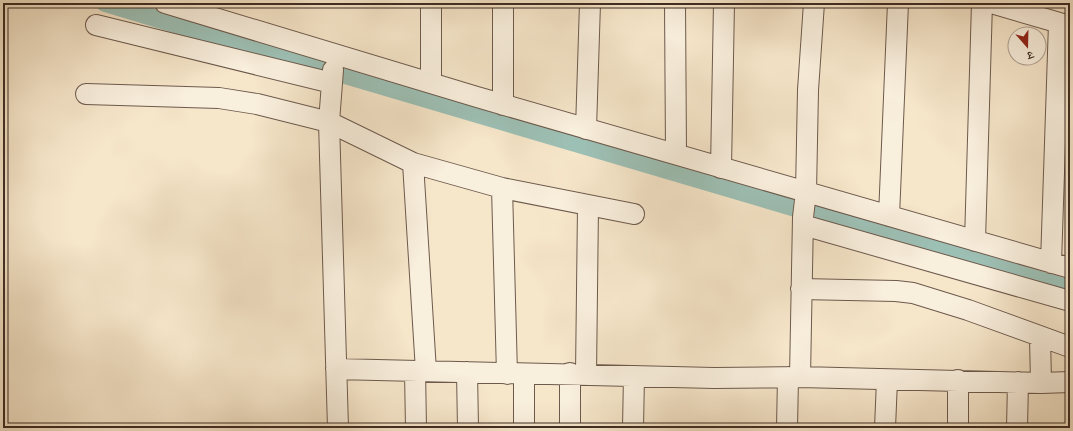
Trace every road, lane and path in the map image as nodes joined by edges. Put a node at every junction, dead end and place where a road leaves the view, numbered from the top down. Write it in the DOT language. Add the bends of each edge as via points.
graph roads {
  1 [pos="165,3"];
  2 [pos="431,3"];
  3 [pos="503,3"];
  4 [pos="590,3"];
  5 [pos="676,3"];
  6 [pos="724,3"];
  7 [pos="814,3"];
  8 [pos="898,3"];
  9 [pos="982,3"];
  10 [pos="991,3"];
  11 [pos="1065,24"];
  12 [pos="96,25"];
  13 [pos="334,54"];
  14 [pos="332,83"];
  15 [pos="431,83"];
  16 [pos="86,94"];
  17 [pos="1063,102"];
  18 [pos="503,104"];
  19 [pos="329,122"];
  20 [pos="586,128"];
  21 [pos="676,154"];
  22 [pos="413,163"];
  23 [pos="721,168"];
  24 [pos="502,188"];
  25 [pos="588,206"];
  26 [pos="805,208"];
  27 [pos="634,214"];
  28 [pos="889,216"];
  29 [pos="975,241"];
  30 [pos="1051,263"];
  31 [pos="1070,268"];
  32 [pos="801,289"];
  33 [pos="1070,301"];
  34 [pos="1040,337"];
  35 [pos="1070,348"];
  36 [pos="336,369"];
  37 [pos="420,371"];
  38 [pos="467,372"];
  39 [pos="516,374"];
  40 [pos="578,374"];
  41 [pos="634,376"];
  42 [pos="794,377"];
  43 [pos="888,380"];
  44 [pos="958,380"];
  45 [pos="1018,382"];
  46 [pos="1070,382"];
  47 [pos="1041,383"];
  48 [pos="338,428"];
  49 [pos="416,428"];
  50 [pos="468,428"];
  51 [pos="524,428"];
  52 [pos="570,428"];
  53 [pos="633,428"];
  54 [pos="787,428"];
  55 [pos="885,428"];
  56 [pos="958,428"];
  57 [pos="1017,428"];
  1 -- 13 [label="street"];
  2 -- 15 [label="street"];
  3 -- 18 [label="street"];
  4 -- 20 [label="street"];
  5 -- 21 [label="street"];
  6 -- 23 [label="street"];
  7 -- 26 [label="street" via="808,90"];
  8 -- 28 [label="street"];
  9 -- 29 [label="street"];
  10 -- 11 [label="street"];
  11 -- 17 [label="street"];
  12 -- 14 [label="street"];
  13 -- 14 [label="street"];
  13 -- 15 [label="street"];
  14 -- 19 [label="street"];
  15 -- 18 [label="street"];
  16 -- 19 [label="street" via="219,98 257,104"];
  17 -- 30 [label="street"];
  18 -- 20 [label="street"];
  19 -- 22 [label="street"];
  19 -- 36 [label="street"];
  20 -- 21 [label="street"];
  21 -- 23 [label="street"];
  22 -- 24 [label="street"];
  22 -- 37 [label="street"];
  23 -- 26 [label="street"];
  24 -- 25 [label="street"];
  24 -- 39 [label="street"];
  25 -- 27 [label="street"];
  25 -- 40 [label="street"];
  26 -- 28 [label="street"];
  26 -- 32 [label="street"];
  26 -- 33 [label="street"];
  28 -- 29 [label="street"];
  29 -- 30 [label="street"];
  30 -- 31 [label="street"];
  32 -- 34 [label="street" via="913,293"];
  32 -- 42 [label="street"];
  34 -- 35 [label="street"];
  34 -- 47 [label="street"];
  36 -- 37 [label="street"];
  36 -- 48 [label="street"];
  37 -- 38 [label="street"];
  37 -- 49 [label="street"];
  38 -- 39 [label="street"];
  38 -- 50 [label="street"];
  39 -- 40 [label="street"];
  39 -- 51 [label="street"];
  40 -- 41 [label="street"];
  40 -- 52 [label="street"];
  41 -- 42 [label="street"];
  41 -- 53 [label="street"];
  42 -- 43 [label="street"];
  42 -- 54 [label="street"];
  43 -- 44 [label="street"];
  43 -- 55 [label="street"];
  44 -- 45 [label="street"];
  44 -- 56 [label="street"];
  45 -- 47 [label="street"];
  45 -- 57 [label="street"];
  46 -- 47 [label="street"];
}
